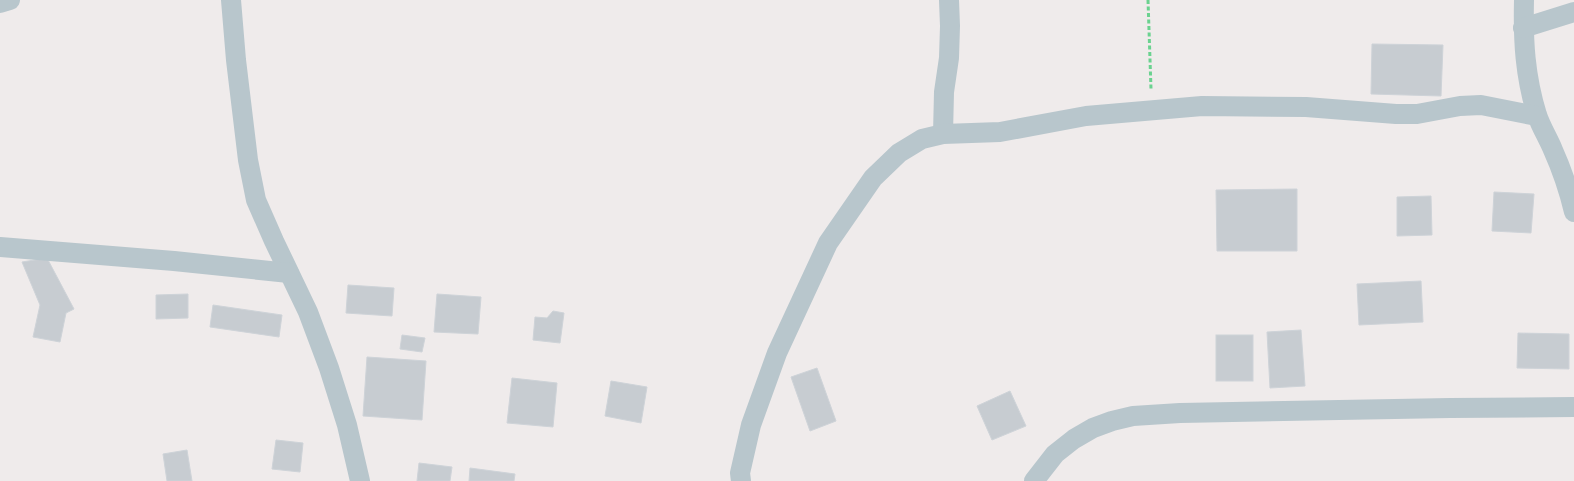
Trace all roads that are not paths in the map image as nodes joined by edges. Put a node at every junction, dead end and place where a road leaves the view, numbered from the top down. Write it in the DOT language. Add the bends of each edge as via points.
graph roads {
  1 [pos="10,0"];
  2 [pos="231,0"];
  3 [pos="949,0"];
  4 [pos="1524,0"];
  5 [pos="0,3"];
  6 [pos="1574,12"];
  7 [pos="1523,28"];
  8 [pos="1537,116"];
  9 [pos="943,134"];
  10 [pos="1574,212"];
  11 [pos="0,247"];
  12 [pos="289,273"];
  13 [pos="1574,407"];
  14 [pos="360,481"];
  15 [pos="741,481"];
  16 [pos="1034,481"];
  1 -- 5 [label="street"];
  2 -- 12 [label="street" via="248,160 256,200"];
  3 -- 9 [label="street" via="949,58"];
  4 -- 7 [label="street"];
  6 -- 7 [label="street"];
  7 -- 8 [label="street" via="1525,68"];
  8 -- 9 [label="street" via="1481,105 1417,114 1306,107 1202,106 1086,116 1000,132"];
  8 -- 10 [label="street" via="1566,181"];
  9 -- 15 [label="street" via="922,139 899,153 873,178 828,242 777,353 751,425"];
  11 -- 12 [label="street"];
  12 -- 14 [label="street" via="329,368"];
  13 -- 16 [label="street" via="1133,416 1099,426 1074,439 1055,454"];
}
